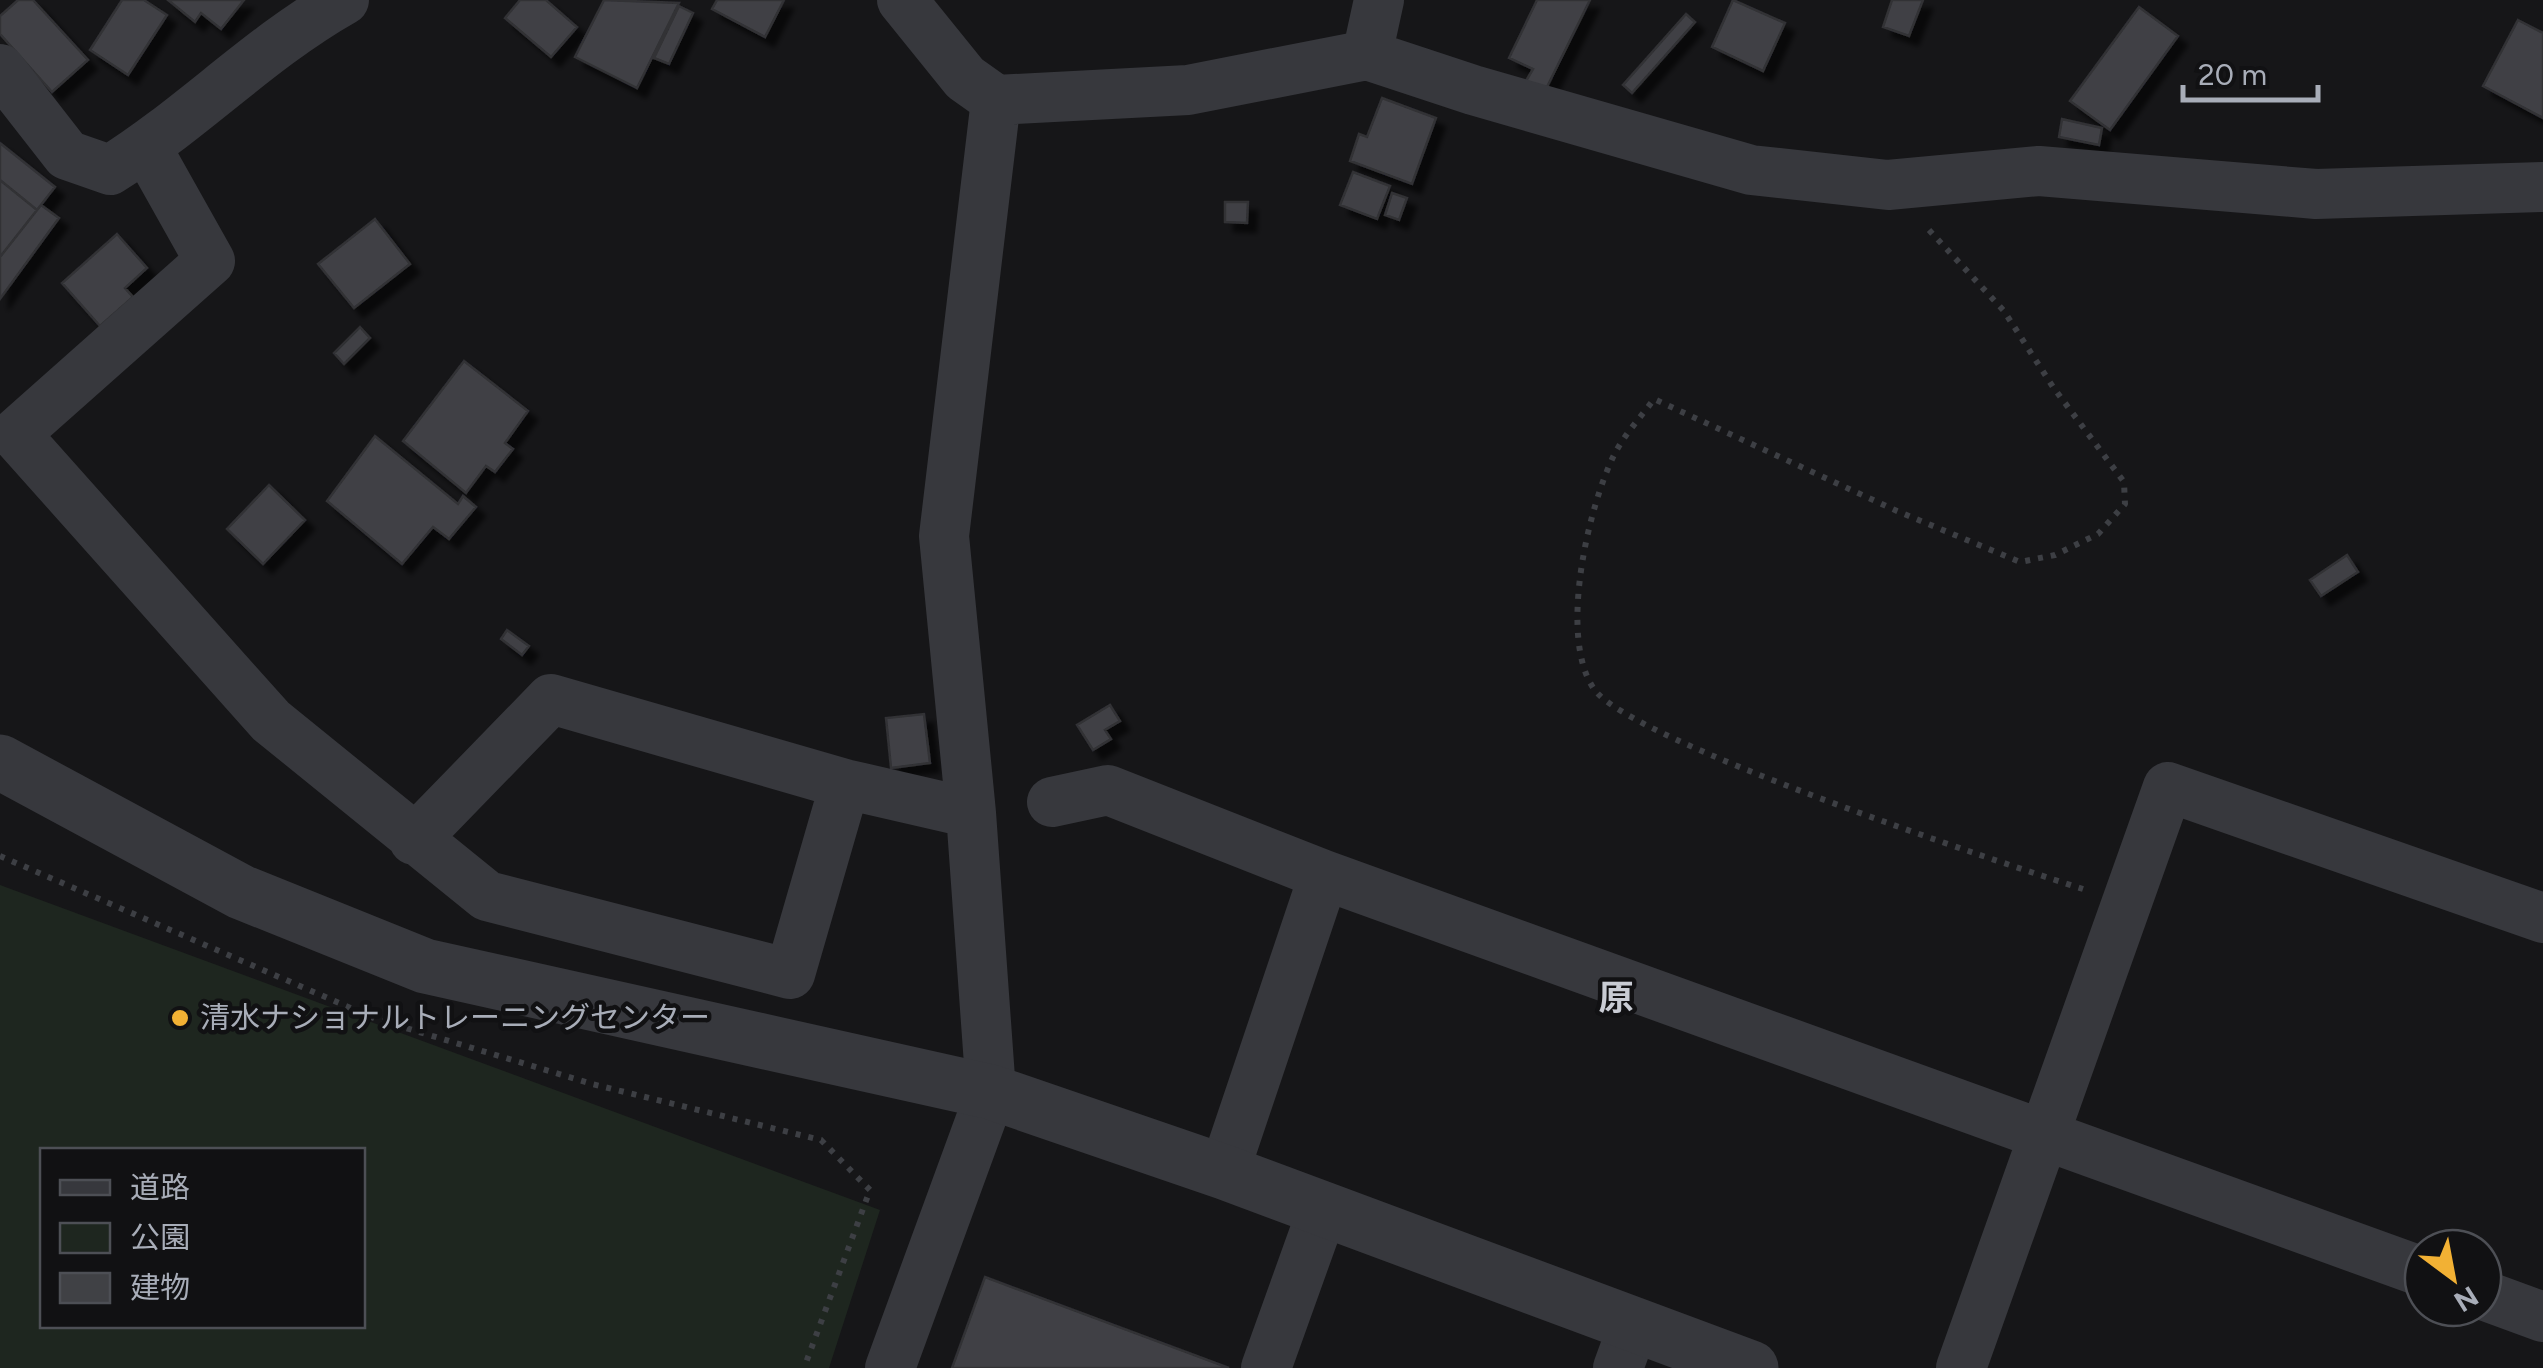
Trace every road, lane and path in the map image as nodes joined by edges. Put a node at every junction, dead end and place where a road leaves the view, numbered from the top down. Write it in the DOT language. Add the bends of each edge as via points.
graph roads {
  1 [pos="344,0"];
  2 [pos="902,0"];
  3 [pos="1379,0"];
  4 [pos="1367,55"];
  5 [pos="0,70"];
  6 [pos="996,100"];
  7 [pos="146,148"];
  8 [pos="1888,186"];
  9 [pos="2543,187"];
  10 [pos="0,762"];
  11 [pos="845,784"];
  12 [pos="1052,802"];
  13 [pos="971,813"];
  14 [pos="414,840"];
  15 [pos="0,856"];
  16 [pos="1324,876"];
  17 [pos="2126,903"];
  18 [pos="2543,918"];
  19 [pos="991,1092"];
  20 [pos="2045,1133"];
  21 [pos="1224,1172"];
  22 [pos="1323,1209"];
  23 [pos="2403,1265"];
  24 [pos="2503,1302"];
  25 [pos="2543,1317"];
  26 [pos="1626,1346"];
  27 [pos="804,1368"];
  28 [pos="890,1368"];
  29 [pos="1266,1368"];
  30 [pos="1751,1368"];
  31 [pos="1961,1368"];
  1 -- 7 [label="street" via="293,29"];
  2 -- 6 [label="street" via="965,78"];
  3 -- 4 [label="street"];
  4 -- 6 [label="street" via="1188,90"];
  4 -- 8 [label="street" via="1751,170"];
  5 -- 7 [label="street" via="68,155 110,170"];
  6 -- 13 [label="street" via="944,536"];
  7 -- 14 [label="street" via="210,261 15,434 271,721"];
  8 -- 9 [label="street" via="2040,172 2316,194"];
  8 -- 17 [label="path" via="2004,311 2124,482 2125,504 2098,534 2020,562 1654,399 1616,451 1594,504 1578,652 1595,691 1706,751 1939,843"];
  10 -- 19 [label="street" via="241,892 425,966"];
  11 -- 13 [label="street"];
  11 -- 14 [label="street" via="550,699"];
  11 -- 14 [label="street" via="790,974 486,896"];
  12 -- 16 [label="street" via="1108,790"];
  13 -- 19 [label="street"];
  15 -- 27 [label="path" via="376,1019 592,1084 821,1140 870,1190"];
  16 -- 20 [label="street"];
  16 -- 21 [label="street"];
  17 -- 18 [label="street" via="2168,787"];
  17 -- 20 [label="street"];
  19 -- 21 [label="street"];
  19 -- 28 [label="street"];
  20 -- 23 [label="street"];
  20 -- 31 [label="street"];
  21 -- 22 [label="street"];
  22 -- 26 [label="street"];
  22 -- 29 [label="street"];
  24 -- 25 [label="street"];
  26 -- 30 [label="street"];
}
